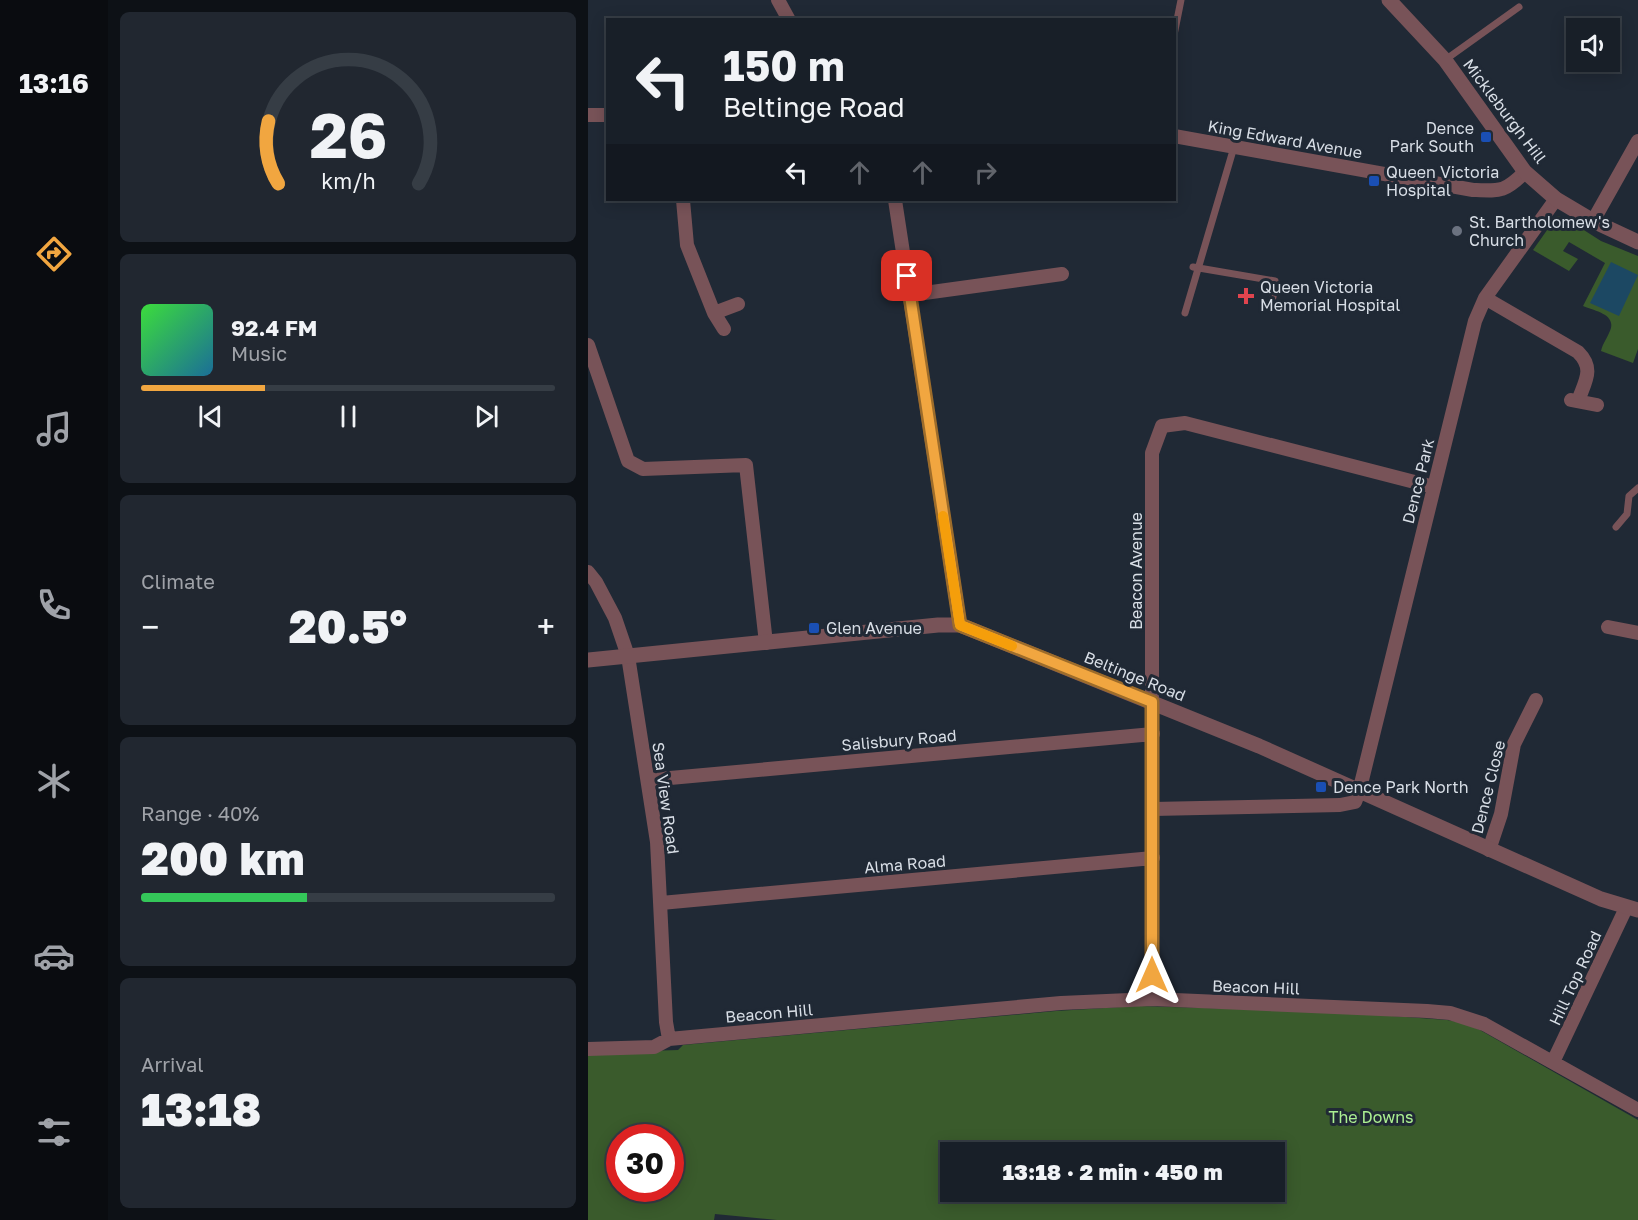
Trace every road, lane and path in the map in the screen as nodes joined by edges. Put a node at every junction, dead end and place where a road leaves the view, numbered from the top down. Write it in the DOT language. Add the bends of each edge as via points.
graph roads {
  1 [pos="778,0"];
  2 [pos="1181,0"];
  3 [pos="1389,0"];
  4 [pos="1519,7"];
  5 [pos="788,18"];
  6 [pos="1176,25"];
  7 [pos="1445,60"];
  8 [pos="588,115"];
  9 [pos="606,115"];
  10 [pos="1176,136"];
  11 [pos="1638,141"];
  12 [pos="1234,147"];
  13 [pos="1525,172"];
  14 [pos="1556,199"];
  15 [pos="683,201"];
  16 [pos="895,201"];
  17 [pos="1593,221"];
  18 [pos="1638,242"];
  19 [pos="1196,267"];
  20 [pos="1062,274"];
  21 [pos="1038,277"];
  22 [pos="1041,292"];
  23 [pos="910,295"];
  24 [pos="1273,297"];
  25 [pos="1485,298"];
  26 [pos="738,304"];
  27 [pos="714,313"];
  28 [pos="1185,313"];
  29 [pos="724,329"];
  30 [pos="588,345"];
  31 [pos="1597,405"];
  32 [pos="1434,487"];
  33 [pos="1636,489"];
  34 [pos="1616,527"];
  35 [pos="588,572"];
  36 [pos="960,625"];
  37 [pos="1608,627"];
  38 [pos="1638,633"];
  39 [pos="766,643"];
  40 [pos="628,656"];
  41 [pos="588,660"];
  42 [pos="1536,700"];
  43 [pos="1152,702"];
  44 [pos="1153,734"];
  45 [pos="648,780"];
  46 [pos="1359,792"];
  47 [pos="1153,809"];
  48 [pos="1489,850"];
  49 [pos="1153,858"];
  50 [pos="661,903"];
  51 [pos="1632,909"];
  52 [pos="1152,999"];
  53 [pos="669,1039"];
  54 [pos="588,1049"];
  55 [pos="1553,1062"];
  56 [pos="1638,1110"];
  1 -- 5 [label="street"];
  2 -- 6 [label="lane"];
  3 -- 7 [label="street, Mickleburgh Hill"];
  4 -- 7 [label="lane"];
  7 -- 13 [label="street, Mickleburgh Hill"];
  8 -- 9 [label="street"];
  10 -- 12 [label="street, King Edward Avenue"];
  11 -- 17 [label="street"];
  12 -- 13 [label="street, King Edward Avenue" via="1473,190 1510,187"];
  12 -- 19 [label="lane"];
  13 -- 14 [label="street, Mickleburgh Hill"];
  14 -- 17 [label="street, Mickleburgh Hill"];
  14 -- 25 [label="street, Dence Park"];
  15 -- 27 [label="street" via="687,245"];
  16 -- 23 [label="street"];
  17 -- 18 [label="street, Mickleburgh Hill"];
  19 -- 24 [label="lane" via="1275,281"];
  19 -- 28 [label="lane"];
  20 -- 21 [label="street"];
  21 -- 22 [label="street"];
  21 -- 23 [label="street"];
  23 -- 36 [label="street"];
  25 -- 31 [label="street" via="1578,352 1588,366 1587,376 1573,400"];
  25 -- 32 [label="street, Dence Park" via="1475,321"];
  26 -- 27 [label="street"];
  27 -- 29 [label="street"];
  30 -- 39 [label="street" via="628,461 643,470 746,465"];
  32 -- 43 [label="street, Beacon Avenue" via="1185,423 1162,426 1152,453"];
  32 -- 46 [label="street, Dence Park"];
  33 -- 34 [label="lane" via="1629,496 1627,514"];
  35 -- 40 [label="street, Sea View Road" via="615,618"];
  36 -- 39 [label="street, Beltinge Road"];
  36 -- 43 [label="street, Beltinge Road"];
  37 -- 38 [label="street"];
  39 -- 40 [label="street, Beltinge Road"];
  40 -- 41 [label="street, Beltinge Road"];
  40 -- 45 [label="street, Sea View Road"];
  42 -- 48 [label="street, Dence Close" via="1514,744 1501,813"];
  43 -- 44 [label="street, Beacon Avenue"];
  43 -- 46 [label="street, Beltinge Road"];
  44 -- 45 [label="street, Salisbury Road"];
  44 -- 47 [label="street, Beacon Avenue"];
  45 -- 50 [label="street, Sea View Road"];
  46 -- 47 [label="street" via="1355,802 1340,805"];
  46 -- 48 [label="street, Beltinge Road"];
  47 -- 49 [label="street, Beacon Avenue"];
  48 -- 51 [label="street, Beltinge Road"];
  49 -- 50 [label="street, Alma Road"];
  49 -- 52 [label="street, Beacon Avenue"];
  50 -- 53 [label="street, Sea View Road"];
  51 -- 55 [label="street, Hill Top Road"];
  52 -- 53 [label="street, Beacon Hill" via="1061,1003"];
  52 -- 55 [label="street, Beacon Hill" via="1450,1013 1484,1024"];
  53 -- 54 [label="street, Beacon Hill" via="654,1047"];
  55 -- 56 [label="street, Beacon Hill"];
}
